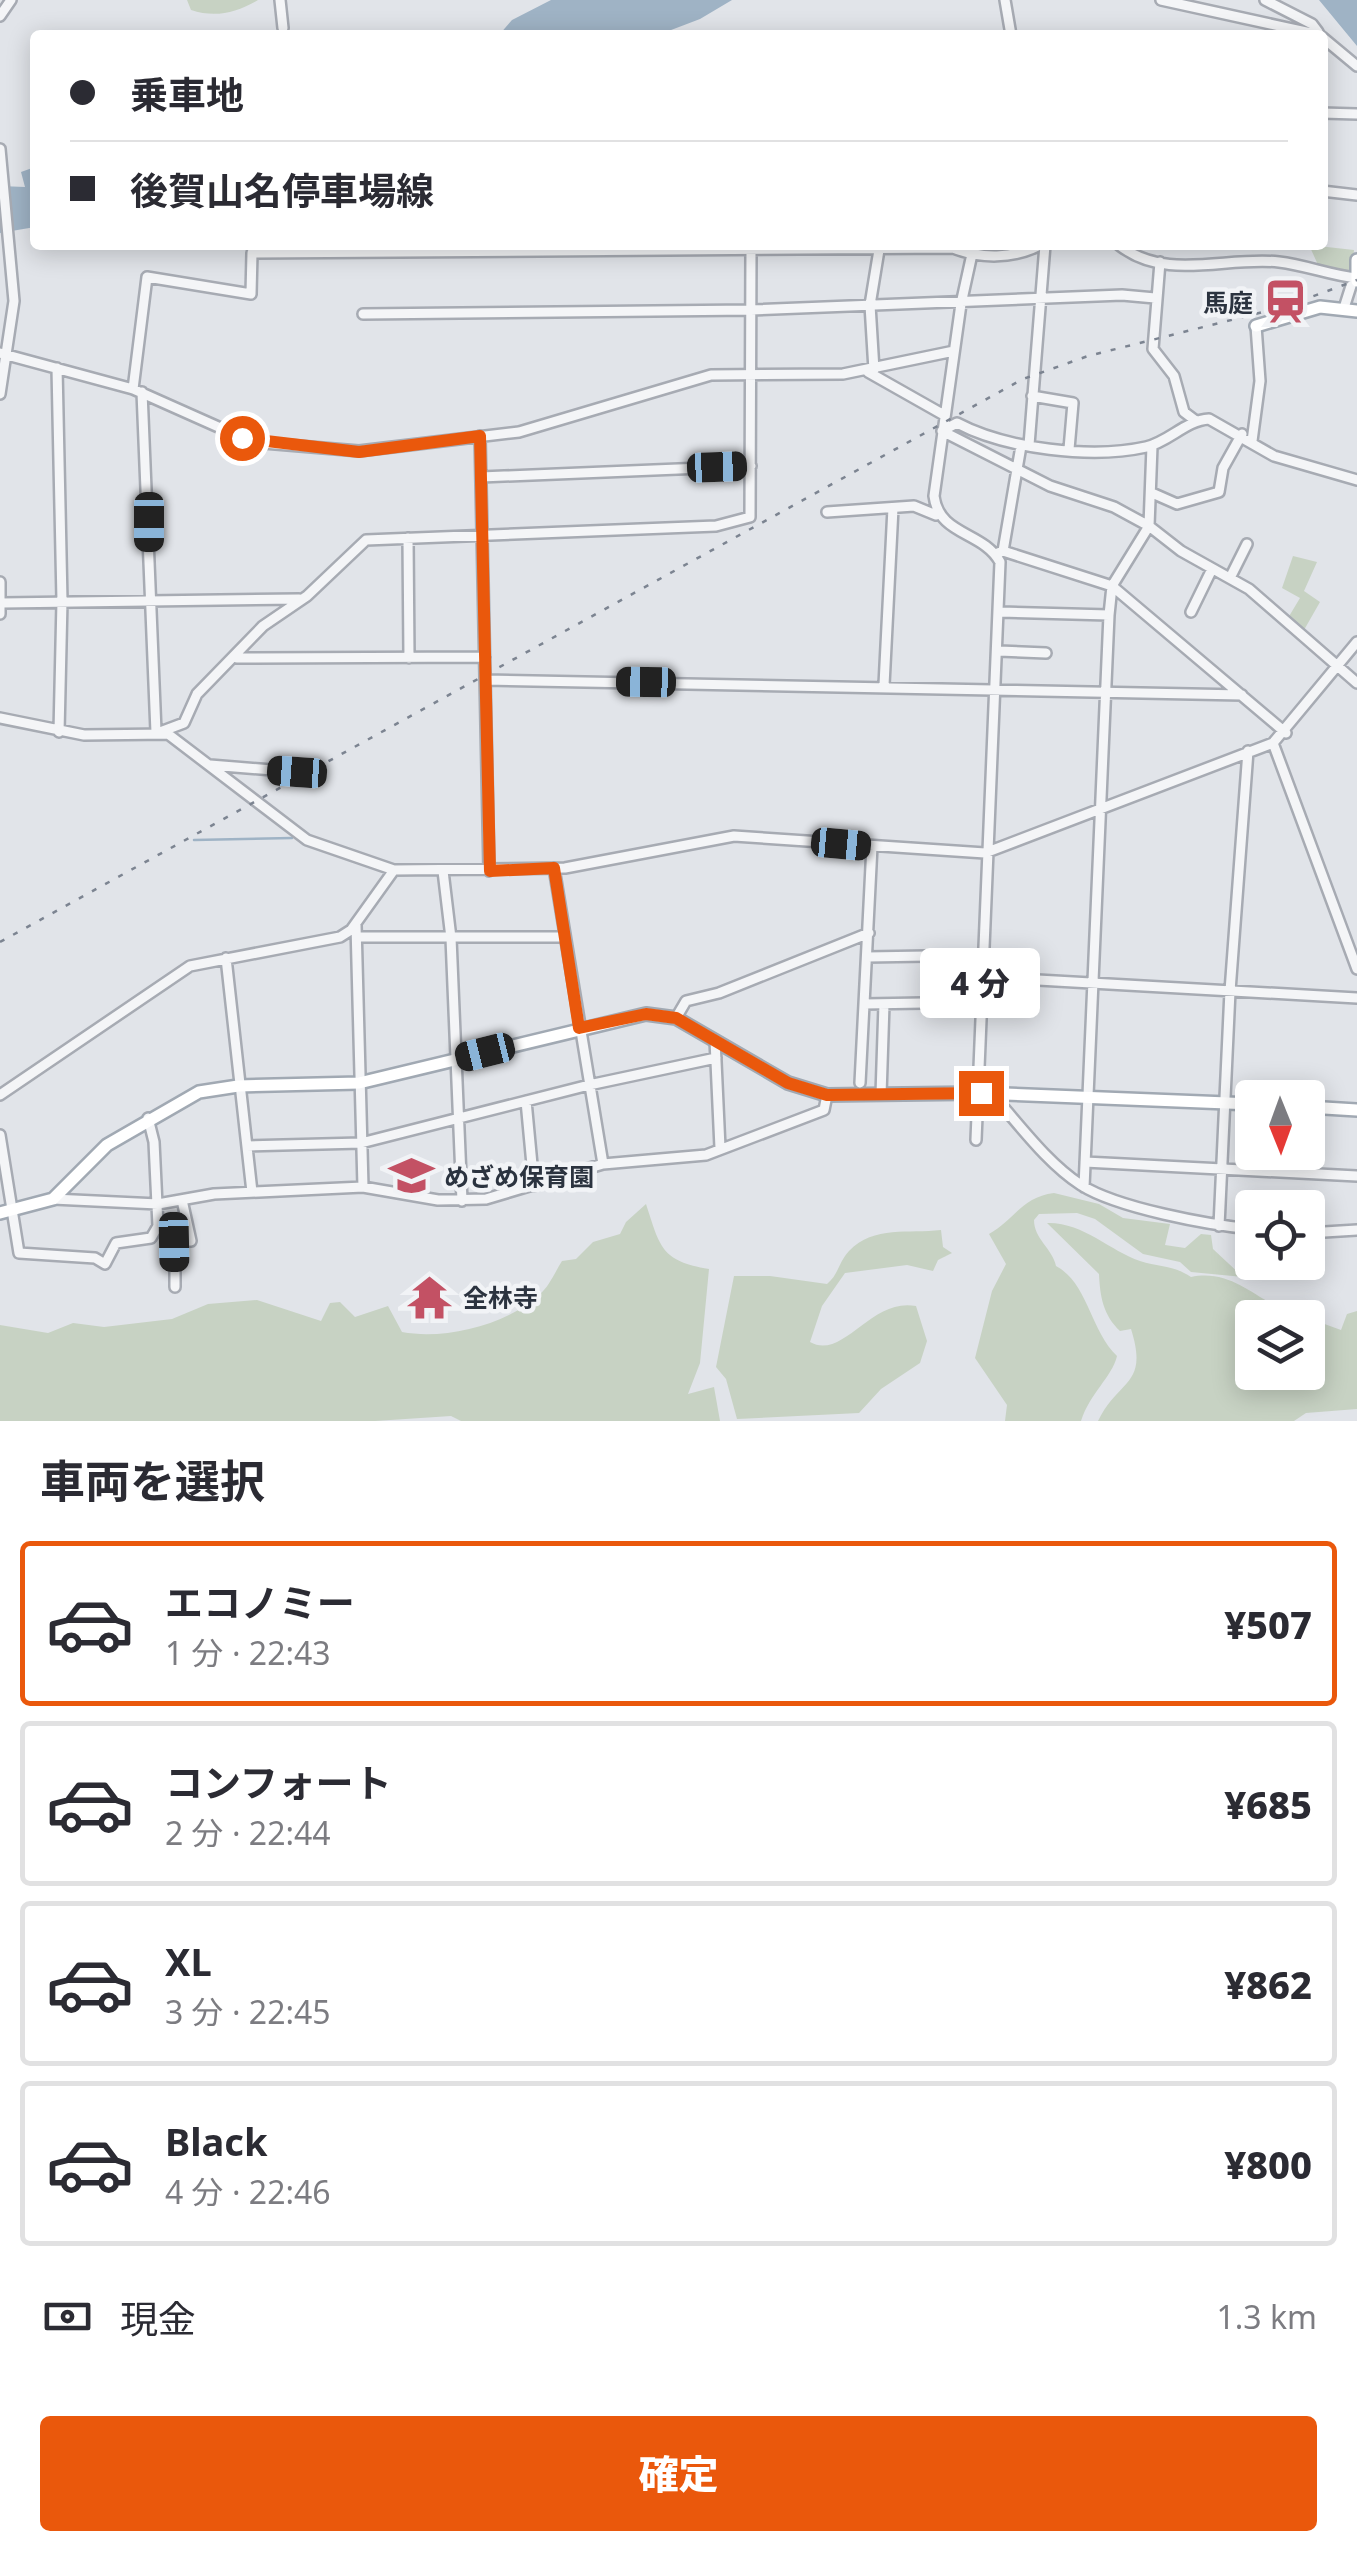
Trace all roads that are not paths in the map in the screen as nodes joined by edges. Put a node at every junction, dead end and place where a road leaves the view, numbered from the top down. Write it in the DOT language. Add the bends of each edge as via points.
graph roads {
  1 [pos="12,0"];
  2 [pos="280,0"];
  3 [pos="1005,0"];
  4 [pos="1161,0"];
  5 [pos="1266,0"];
  6 [pos="0,16"];
  7 [pos="283,28"];
  8 [pos="1009,30"];
  9 [pos="1298,30"];
  10 [pos="1317,30"];
  11 [pos="1328,41"];
  12 [pos="1357,66"];
  13 [pos="1328,113"];
  14 [pos="1357,114"];
  15 [pos="0,148"];
  16 [pos="1328,192"];
  17 [pos="1357,195"];
  18 [pos="551,250"];
  19 [pos="751,250"];
  20 [pos="879,250"];
  21 [pos="973,250"];
  22 [pos="1027,250"];
  23 [pos="1043,250"];
  24 [pos="1130,250"];
  25 [pos="1357,260"];
  26 [pos="1160,262"];
  27 [pos="1354,281"];
  28 [pos="1155,298"];
  29 [pos="1040,300"];
  30 [pos="961,304"];
  31 [pos="870,305"];
  32 [pos="751,310"];
  33 [pos="1351,310"];
  34 [pos="362,314"];
  35 [pos="1256,326"];
  36 [pos="954,352"];
  37 [pos="3,354"];
  38 [pos="57,368"];
  39 [pos="871,371"];
  40 [pos="751,373"];
  41 [pos="138,391"];
  42 [pos="0,394"];
  43 [pos="1032,396"];
  44 [pos="944,416"];
  45 [pos="1196,421"];
  46 [pos="942,431"];
  47 [pos="1242,434"];
  48 [pos="480,436"];
  49 [pos="1252,440"];
  50 [pos="1025,445"];
  51 [pos="1152,446"];
  52 [pos="1069,449"];
  53 [pos="750,466"];
  54 [pos="1017,466"];
  55 [pos="481,477"];
  56 [pos="1357,480"];
  57 [pos="1152,493"];
  58 [pos="893,508"];
  59 [pos="828,512"];
  60 [pos="936,514"];
  61 [pos="1149,526"];
  62 [pos="483,536"];
  63 [pos="408,538"];
  64 [pos="1247,544"];
  65 [pos="999,552"];
  66 [pos="1212,568"];
  67 [pos="1230,578"];
  68 [pos="0,582"];
  69 [pos="1112,586"];
  70 [pos="302,599"];
  71 [pos="149,600"];
  72 [pos="62,601"];
  73 [pos="1,608"];
  74 [pos="1001,612"];
  75 [pos="1191,612"];
  76 [pos="1109,615"];
  77 [pos="1357,642"];
  78 [pos="999,651"];
  79 [pos="1046,654"];
  80 [pos="485,656"];
  81 [pos="237,658"];
  82 [pos="409,658"];
  83 [pos="1339,668"];
  84 [pos="486,680"];
  85 [pos="1357,683"];
  86 [pos="884,685"];
  87 [pos="997,690"];
  88 [pos="1106,692"];
  89 [pos="1242,695"];
  90 [pos="0,718"];
  91 [pos="59,732"];
  92 [pos="158,732"];
  93 [pos="1286,733"];
  94 [pos="1273,744"];
  95 [pos="1248,751"];
  96 [pos="210,766"];
  97 [pos="297,772"];
  98 [pos="1098,810"];
  99 [pos="872,846"];
  100 [pos="991,853"];
  101 [pos="554,868"];
  102 [pos="394,870"];
  103 [pos="443,870"];
  104 [pos="490,871"];
  105 [pos="356,924"];
  106 [pos="869,932"];
  107 [pos="357,937"];
  108 [pos="565,937"];
  109 [pos="450,938"];
  110 [pos="986,956"];
  111 [pos="867,957"];
  112 [pos="226,958"];
  113 [pos="1357,969"];
  114 [pos="986,977"];
  115 [pos="1095,982"];
  116 [pos="1230,991"];
  117 [pos="1357,998"];
  118 [pos="983,1002"];
  119 [pos="864,1004"];
  120 [pos="884,1004"];
  121 [pos="676,1018"];
  122 [pos="579,1028"];
  123 [pos="715,1040"];
  124 [pos="716,1058"];
  125 [pos="454,1060"];
  126 [pos="359,1082"];
  127 [pos="860,1083"];
  128 [pos="590,1085"];
  129 [pos="238,1086"];
  130 [pos="981,1093"];
  131 [pos="827,1095"];
  132 [pos="881,1095"];
  133 [pos="0,1096"];
  134 [pos="1090,1096"];
  135 [pos="526,1101"];
  136 [pos="1228,1102"];
  137 [pos="1235,1103"];
  138 [pos="1325,1108"];
  139 [pos="1005,1109"];
  140 [pos="1357,1110"];
  141 [pos="148,1118"];
  142 [pos="458,1120"];
  143 [pos="0,1135"];
  144 [pos="976,1140"];
  145 [pos="361,1143"];
  146 [pos="247,1146"];
  147 [pos="720,1148"];
  148 [pos="1086,1162"];
  149 [pos="603,1164"];
  150 [pos="1223,1170"];
  151 [pos="1357,1176"];
  152 [pos="534,1186"];
  153 [pos="363,1187"];
  154 [pos="1084,1187"];
  155 [pos="252,1192"];
  156 [pos="53,1199"];
  157 [pos="182,1200"];
  158 [pos="462,1201"];
  159 [pos="158,1204"];
  160 [pos="15,1210"];
  161 [pos="0,1213"];
  162 [pos="1219,1226"];
  163 [pos="1235,1227"];
  164 [pos="1357,1230"];
  165 [pos="1325,1232"];
  166 [pos="175,1287"];
  1 -- 6 [label="street"];
  2 -- 7 [label="street"];
  3 -- 8 [label="street"];
  4 -- 9 [label="street"];
  5 -- 10 [label="street"];
  11 -- 12 [label="street"];
  13 -- 14 [label="street"];
  15 -- 37 [label="street" via="14,301"];
  16 -- 17 [label="street"];
  18 -- 41 [label="street" via="252,253 251,294 147,277"];
  19 -- 32 [label="street"];
  20 -- 31 [label="street"];
  21 -- 22 [label="street" via="1007,256"];
  21 -- 30 [label="street"];
  23 -- 29 [label="street"];
  24 -- 26 [label="street"];
  25 -- 27 [label="main road"];
  26 -- 27 [label="street" via="1274,261"];
  26 -- 28 [label="street"];
  27 -- 33 [label="street"];
  28 -- 29 [label="street"];
  28 -- 45 [label="street" via="1153,348 1174,376 1184,412"];
  29 -- 30 [label="street"];
  29 -- 43 [label="street"];
  30 -- 31 [label="street"];
  30 -- 36 [label="street"];
  31 -- 32 [label="street"];
  31 -- 39 [label="street"];
  32 -- 34 [label="street"];
  32 -- 40 [label="street"];
  33 -- 35 [label="main road" via="1320,306"];
  35 -- 49 [label="street" via="1260,381"];
  36 -- 39 [label="street"];
  36 -- 44 [label="street"];
  37 -- 38 [label="street"];
  37 -- 42 [label="street"];
  38 -- 41 [label="street"];
  38 -- 72 [label="street"];
  39 -- 40 [label="street"];
  39 -- 44 [label="street"];
  40 -- 48 [label="street" via="701,377 543,426"];
  40 -- 53 [label="street"];
  41 -- 48 [label="street" via="262,444 359,452"];
  41 -- 71 [label="street"];
  43 -- 50 [label="street"];
  43 -- 52 [label="street" via="1073,403"];
  44 -- 46 [label="street"];
  45 -- 47 [label="street" via="1216,420"];
  45 -- 51 [label="street"];
  46 -- 50 [label="street" via="957,423"];
  46 -- 54 [label="street"];
  46 -- 60 [label="street"];
  47 -- 49 [label="street"];
  47 -- 57 [label="street" via="1223,468 1219,492 1177,504"];
  48 -- 55 [label="street"];
  49 -- 56 [label="street" via="1274,456"];
  50 -- 52 [label="street"];
  50 -- 54 [label="street"];
  51 -- 52 [label="street"];
  51 -- 57 [label="street"];
  53 -- 55 [label="street"];
  53 -- 62 [label="street" via="745,521"];
  54 -- 61 [label="street"];
  54 -- 65 [label="street"];
  55 -- 62 [label="street"];
  57 -- 61 [label="street"];
  58 -- 59 [label="street"];
  58 -- 60 [label="street"];
  58 -- 86 [label="street"];
  60 -- 65 [label="street"];
  61 -- 66 [label="street"];
  61 -- 69 [label="street"];
  62 -- 63 [label="street"];
  62 -- 80 [label="street"];
  63 -- 70 [label="street" via="359,543"];
  63 -- 82 [label="street"];
  64 -- 67 [label="street"];
  65 -- 69 [label="street"];
  65 -- 74 [label="street"];
  66 -- 67 [label="street"];
  66 -- 75 [label="street"];
  67 -- 83 [label="street"];
  68 -- 73 [label="street"];
  69 -- 76 [label="street"];
  69 -- 89 [label="street"];
  70 -- 71 [label="street"];
  70 -- 81 [label="street" via="262,626"];
  71 -- 72 [label="street"];
  71 -- 92 [label="street"];
  72 -- 73 [label="street"];
  72 -- 91 [label="street"];
  74 -- 76 [label="street"];
  74 -- 78 [label="street"];
  76 -- 88 [label="street"];
  77 -- 83 [label="street"];
  78 -- 79 [label="street"];
  78 -- 87 [label="street"];
  80 -- 82 [label="street"];
  80 -- 84 [label="street"];
  81 -- 82 [label="street"];
  81 -- 92 [label="street" via="197,694 184,723"];
  83 -- 85 [label="street"];
  83 -- 93 [label="street"];
  84 -- 86 [label="street"];
  84 -- 104 [label="street"];
  86 -- 87 [label="street"];
  87 -- 88 [label="street"];
  87 -- 100 [label="street"];
  88 -- 89 [label="street"];
  88 -- 98 [label="street"];
  89 -- 93 [label="street"];
  90 -- 91 [label="street"];
  91 -- 92 [label="street"];
  92 -- 96 [label="street"];
  93 -- 94 [label="street"];
  94 -- 95 [label="street"];
  94 -- 113 [label="street"];
  95 -- 98 [label="street"];
  95 -- 116 [label="street"];
  96 -- 97 [label="street"];
  96 -- 102 [label="street" via="316,846"];
  98 -- 100 [label="street"];
  98 -- 115 [label="street"];
  99 -- 100 [label="street"];
  99 -- 101 [label="street" via="734,836"];
  99 -- 106 [label="street"];
  100 -- 110 [label="street"];
  101 -- 104 [label="street"];
  101 -- 108 [label="street"];
  102 -- 103 [label="street"];
  102 -- 105 [label="street"];
  103 -- 104 [label="street"];
  103 -- 109 [label="street"];
  105 -- 107 [label="street"];
  105 -- 112 [label="street" via="340,938"];
  106 -- 111 [label="street"];
  106 -- 121 [label="street" via="686,1001"];
  107 -- 109 [label="street"];
  107 -- 126 [label="street"];
  108 -- 109 [label="street"];
  108 -- 122 [label="street"];
  109 -- 125 [label="street"];
  110 -- 111 [label="street"];
  110 -- 114 [label="street"];
  111 -- 119 [label="street"];
  112 -- 129 [label="street"];
  112 -- 133 [label="street" via="190,966"];
  114 -- 115 [label="street"];
  114 -- 118 [label="street"];
  115 -- 116 [label="street"];
  115 -- 134 [label="street"];
  116 -- 117 [label="street"];
  116 -- 136 [label="street"];
  118 -- 120 [label="street"];
  118 -- 130 [label="street"];
  119 -- 120 [label="street"];
  119 -- 127 [label="street"];
  120 -- 132 [label="street"];
  121 -- 122 [label="main road" via="646,1014"];
  121 -- 123 [label="main road"];
  122 -- 125 [label="main road"];
  122 -- 128 [label="street"];
  123 -- 124 [label="street"];
  123 -- 131 [label="main road" via="788,1083"];
  124 -- 128 [label="street"];
  124 -- 147 [label="street"];
  125 -- 126 [label="main road"];
  125 -- 142 [label="street"];
  126 -- 129 [label="main road"];
  126 -- 145 [label="street"];
  128 -- 135 [label="street"];
  128 -- 149 [label="street"];
  129 -- 141 [label="main road" via="199,1092"];
  129 -- 146 [label="street"];
  130 -- 132 [label="main road"];
  130 -- 134 [label="main road"];
  130 -- 144 [label="street"];
  131 -- 132 [label="main road"];
  131 -- 147 [label="street" via="824,1110"];
  134 -- 136 [label="main road"];
  134 -- 148 [label="street"];
  135 -- 142 [label="street"];
  135 -- 152 [label="street"];
  136 -- 137 [label="main road"];
  136 -- 150 [label="street"];
  138 -- 140 [label="main road"];
  139 -- 154 [label="street"];
  141 -- 156 [label="main road" via="107,1145"];
  141 -- 159 [label="street"];
  142 -- 145 [label="street"];
  142 -- 158 [label="street"];
  143 -- 160 [label="street"];
  145 -- 146 [label="street"];
  145 -- 153 [label="street"];
  146 -- 155 [label="street"];
  147 -- 149 [label="street" via="697,1158"];
  148 -- 150 [label="street"];
  148 -- 154 [label="street"];
  149 -- 152 [label="street"];
  150 -- 151 [label="street"];
  150 -- 162 [label="street"];
  152 -- 158 [label="street"];
  153 -- 155 [label="street"];
  153 -- 158 [label="street"];
  154 -- 162 [label="street"];
  155 -- 157 [label="street"];
  156 -- 159 [label="street"];
  156 -- 160 [label="main road"];
  157 -- 159 [label="street"];
  157 -- 166 [label="street" via="191,1241 174,1242"];
  159 -- 160 [label="street" via="151,1238 116,1243 106,1264 19,1253"];
  160 -- 161 [label="main road"];
  162 -- 163 [label="street"];
  164 -- 165 [label="street"];
}
